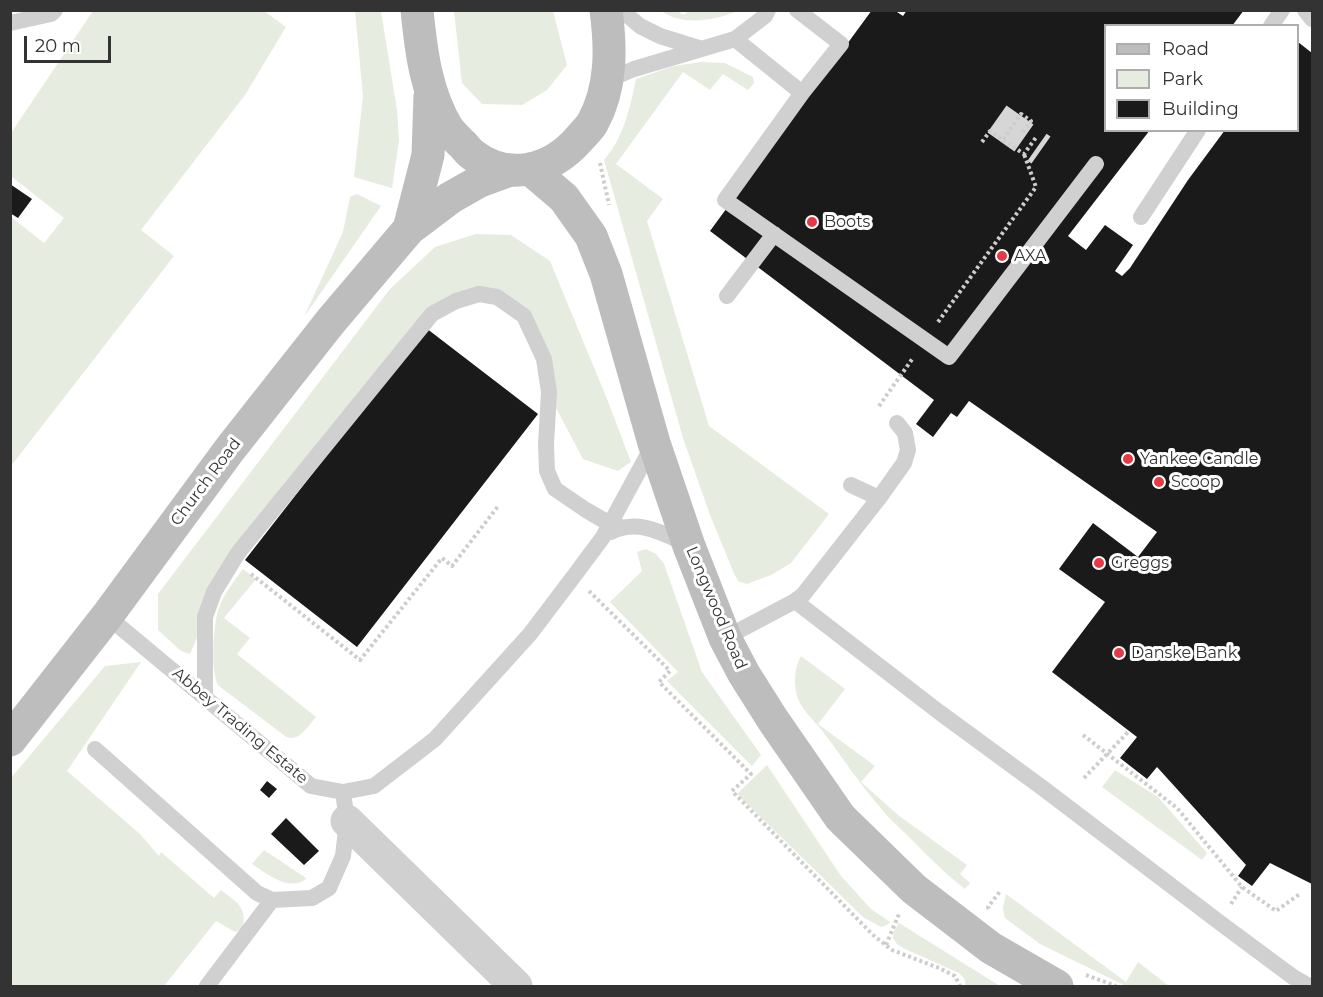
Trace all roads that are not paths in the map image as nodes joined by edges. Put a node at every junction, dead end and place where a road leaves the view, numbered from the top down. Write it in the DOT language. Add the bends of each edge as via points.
graph roads {
  1 [pos="417,10"];
  2 [pos="606,10"];
  3 [pos="621,10"];
  4 [pos="768,10"];
  5 [pos="798,10"];
  6 [pos="1282,10"];
  7 [pos="1305,10"];
  8 [pos="52,12"];
  9 [pos="1312,19"];
  10 [pos="10,23"];
  11 [pos="1272,24"];
  12 [pos="735,39"];
  13 [pos="703,50"];
  14 [pos="608,81"];
  15 [pos="430,91"];
  16 [pos="802,93"];
  17 [pos="1197,132"];
  18 [pos="1096,164"];
  19 [pos="520,170"];
  20 [pos="1141,217"];
  21 [pos="409,229"];
  22 [pos="774,234"];
  23 [pos="727,296"];
  24 [pos="897,423"];
  25 [pos="654,443"];
  26 [pos="851,485"];
  27 [pos="879,498"];
  28 [pos="611,529"];
  29 [pos="689,546"];
  30 [pos="795,601"];
  31 [pos="107,616"];
  32 [pos="725,638"];
  33 [pos="204,697"];
  34 [pos="10,740"];
  35 [pos="95,748"];
  36 [pos="345,806"];
  37 [pos="272,900"];
  38 [pos="207,987"];
  39 [pos="516,987"];
  40 [pos="1057,987"];
  41 [pos="1309,987"];
  1 -- 15 [label="street"];
  2 -- 14 [label="street, Church Road" via="610,38"];
  3 -- 13 [label="lane" via="660,36"];
  4 -- 12 [label="lane"];
  5 -- 16 [label="lane" via="841,44"];
  6 -- 11 [label="lane"];
  7 -- 9 [label="lane"];
  8 -- 10 [label="lane"];
  12 -- 13 [label="lane"];
  12 -- 16 [label="lane"];
  13 -- 14 [label="lane" via="634,69"];
  14 -- 19 [label="street, Church Road" via="593,123 572,147 553,162"];
  15 -- 19 [label="street" via="449,130 472,154 487,164"];
  15 -- 21 [label="street, Church Road" via="428,155"];
  16 -- 22 [label="lane" via="725,200"];
  17 -- 20 [label="lane"];
  18 -- 22 [label="lane" via="949,357"];
  19 -- 21 [label="street, Church Road" via="480,181"];
  19 -- 25 [label="street, Longwood Road" via="564,198 591,236 606,274"];
  21 -- 31 [label="street, Church Road" via="230,449"];
  22 -- 23 [label="lane"];
  24 -- 27 [label="lane" via="905,433 908,450 904,463"];
  25 -- 28 [label="lane, Abbey Trading Estate"];
  25 -- 29 [label="street, Longwood Road"];
  26 -- 27 [label="lane"];
  27 -- 30 [label="lane"];
  28 -- 29 [label="lane" via="641,526"];
  28 -- 33 [label="lane" via="555,489 547,471 549,392 544,359 524,316 497,297 478,294 456,301 432,314 233,560 205,616"];
  28 -- 36 [label="lane, Abbey Trading Estate" via="530,634 435,739"];
  29 -- 32 [label="street, Longwood Road"];
  30 -- 32 [label="lane"];
  30 -- 41 [label="lane"];
  31 -- 33 [label="lane, Abbey Trading Estate"];
  31 -- 34 [label="street, Church Road"];
  32 -- 40 [label="street, Longwood Road" via="744,674 840,817 914,889 991,948"];
  33 -- 36 [label="lane, Abbey Trading Estate" via="311,786"];
  35 -- 37 [label="lane" via="257,892"];
  36 -- 37 [label="lane" via="343,856 329,888 312,898"];
  36 -- 39 [label="street"];
  37 -- 38 [label="lane"];
}
